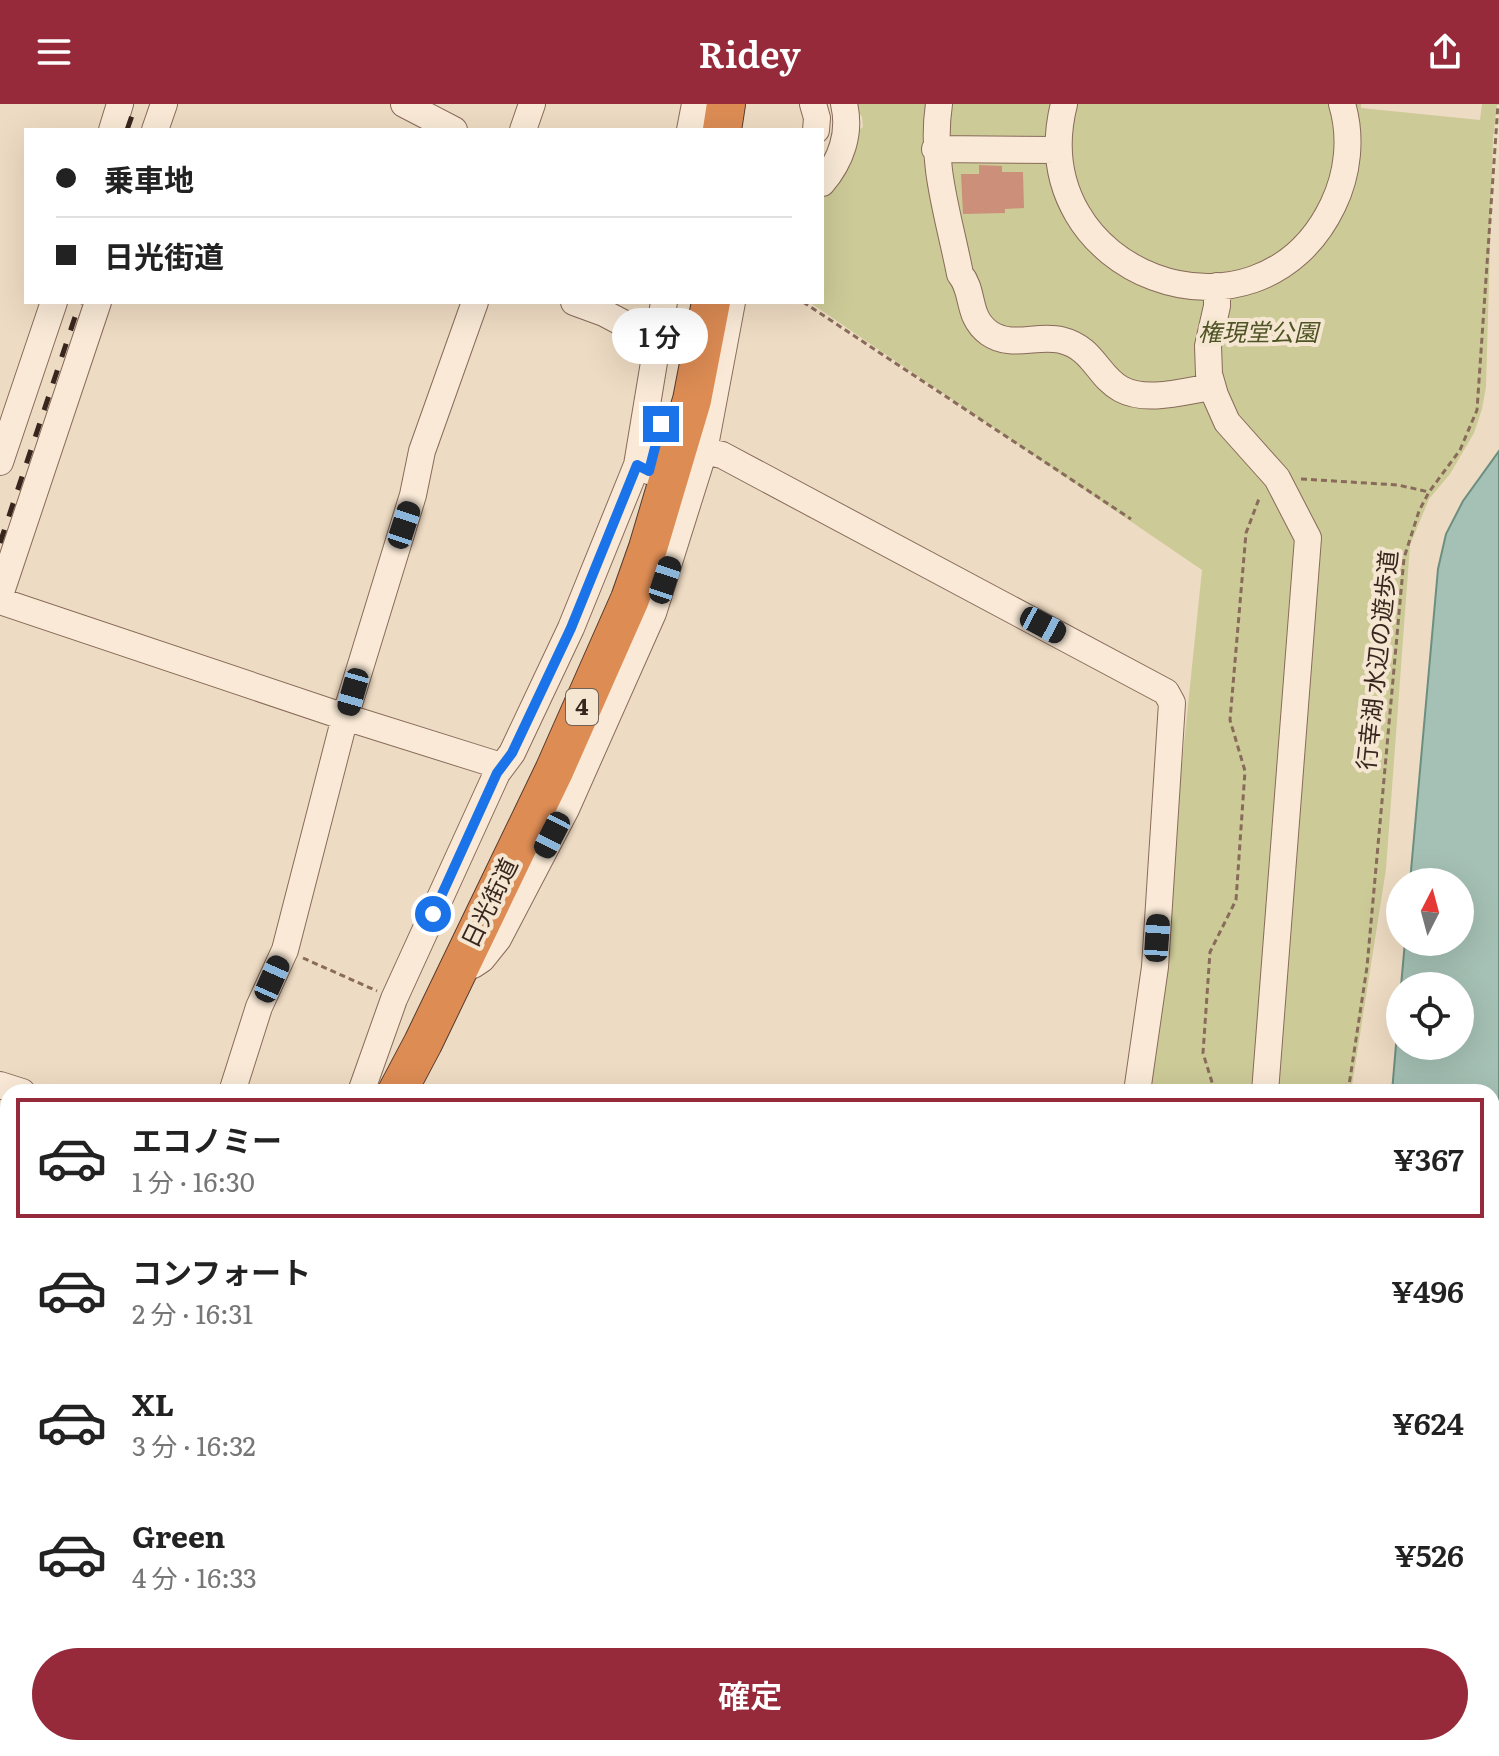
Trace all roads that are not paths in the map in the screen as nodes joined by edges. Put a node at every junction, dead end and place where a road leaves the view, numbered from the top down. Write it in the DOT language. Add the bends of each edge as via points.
graph roads {
  1 [pos="120,104"];
  2 [pos="164,104"];
  3 [pos="404,104"];
  4 [pos="532,104"];
  5 [pos="695,104"];
  6 [pos="726,104"];
  7 [pos="751,104"];
  8 [pos="813,104"];
  9 [pos="844,104"];
  10 [pos="939,104"];
  11 [pos="1064,104"];
  12 [pos="1342,104"];
  13 [pos="113,128"];
  14 [pos="156,128"];
  15 [pos="450,128"];
  16 [pos="524,128"];
  17 [pos="690,128"];
  18 [pos="722,128"];
  19 [pos="746,128"];
  20 [pos="816,128"];
  21 [pos="935,149"];
  22 [pos="1058,150"];
  23 [pos="824,180"];
  24 [pos="1217,286"];
  25 [pos="53,304"];
  26 [pos="97,304"];
  27 [pos="474,304"];
  28 [pos="579,304"];
  29 [pos="664,304"];
  30 [pos="689,304"];
  31 [pos="711,304"];
  32 [pos="732,304"];
  33 [pos="657,341"];
  34 [pos="1212,387"];
  35 [pos="704,451"];
  36 [pos="0,462"];
  37 [pos="643,468"];
  38 [pos="0,598"];
  39 [pos="345,717"];
  40 [pos="501,766"];
  41 [pos="454,963"];
  42 [pos="235,1084"];
  43 [pos="364,1084"];
  44 [pos="400,1084"];
  45 [pos="1138,1084"];
  46 [pos="1266,1084"];
  1 -- 13 [label="street"];
  2 -- 14 [label="street"];
  3 -- 15 [label="street"];
  4 -- 16 [label="street"];
  5 -- 17 [label="street"];
  6 -- 18 [label="highway"];
  7 -- 19 [label="highway"];
  8 -- 20 [label="street"];
  9 -- 23 [label="street" via="840,158"];
  10 -- 21 [label="street"];
  11 -- 22 [label="street"];
  12 -- 24 [label="street" via="1346,163 1337,197 1320,228 1267,272"];
  21 -- 22 [label="street"];
  21 -- 34 [label="street" via="960,274 979,323 998,338 1068,342 1130,392 1165,394"];
  22 -- 24 [label="street" via="1073,207 1110,254 1165,282"];
  24 -- 34 [label="street" via="1208,346"];
  25 -- 36 [label="street"];
  26 -- 38 [label="street"];
  27 -- 39 [label="street" via="422,451"];
  28 -- 33 [label="street"];
  29 -- 33 [label="street"];
  30 -- 37 [label="highway, 日光街道 / 4" via="674,376"];
  31 -- 41 [label="highway, 日光街道 / 4" via="692,400 630,599 554,771"];
  32 -- 35 [label="street"];
  33 -- 37 [label="street"];
  34 -- 46 [label="street" via="1227,422 1277,478 1308,538"];
  35 -- 41 [label="street" via="653,613 566,809 498,939 473,965"];
  35 -- 45 [label="street" via="722,455 1166,692 1172,703 1155,967"];
  37 -- 40 [label="street" via="512,753"];
  37 -- 41 [label="highway, 日光街道 / 4" via="632,526 605,597"];
  38 -- 39 [label="street"];
  39 -- 40 [label="street"];
  39 -- 42 [label="street" via="285,950 259,1007"];
  40 -- 43 [label="street" via="394,999"];
  41 -- 44 [label="highway, 日光街道 / 4"];
}
